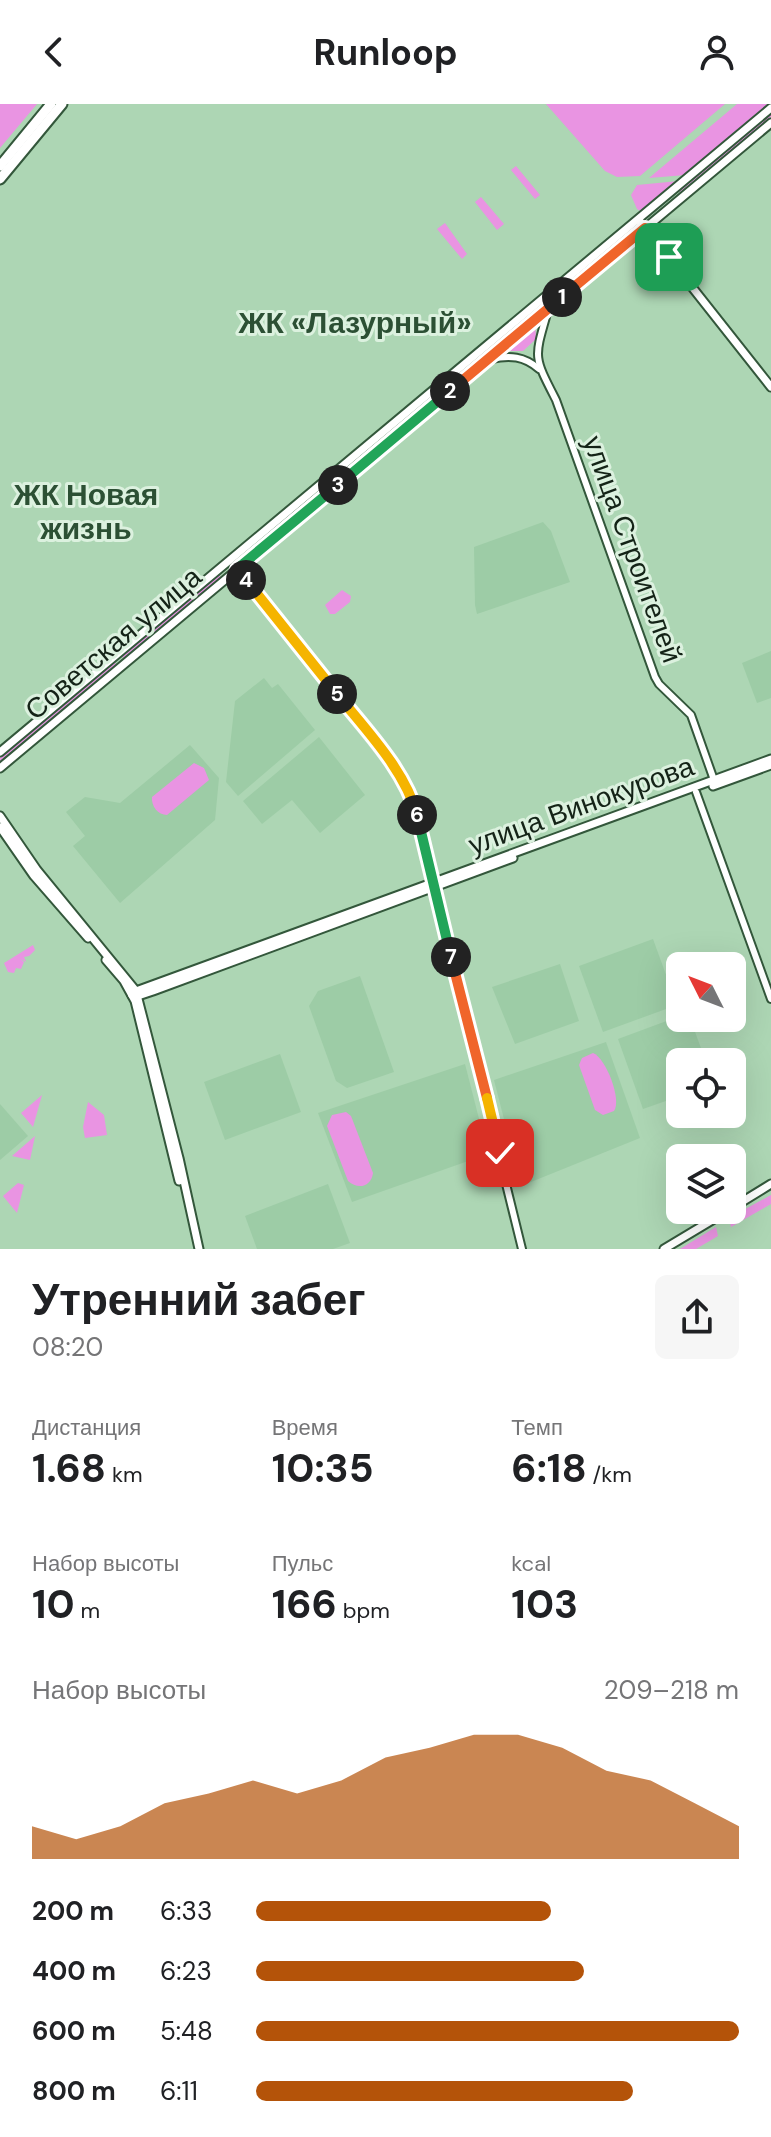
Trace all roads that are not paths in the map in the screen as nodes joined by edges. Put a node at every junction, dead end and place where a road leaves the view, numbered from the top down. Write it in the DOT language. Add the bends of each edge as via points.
graph roads {
  1 [pos="51,104"];
  2 [pos="62,104"];
  3 [pos="771,108"];
  4 [pos="771,123"];
  5 [pos="34,134"];
  6 [pos="0,166"];
  7 [pos="0,179"];
  8 [pos="639,220"];
  9 [pos="645,228"];
  10 [pos="590,260"];
  11 [pos="597,269"];
  12 [pos="548,310"];
  13 [pos="487,360"];
  14 [pos="540,369"];
  15 [pos="771,387"];
  16 [pos="355,458"];
  17 [pos="361,465"];
  18 [pos="231,561"];
  19 [pos="237,569"];
  20 [pos="116,656"];
  21 [pos="123,664"];
  22 [pos="0,752"];
  23 [pos="771,762"];
  24 [pos="0,768"];
  25 [pos="715,783"];
  26 [pos="695,790"];
  27 [pos="0,816"];
  28 [pos="0,827"];
  29 [pos="433,885"];
  30 [pos="62,905"];
  31 [pos="136,994"];
  32 [pos="771,999"];
  33 [pos="771,1184"];
  34 [pos="746,1199"];
  35 [pos="705,1224"];
  36 [pos="197,1249"];
  37 [pos="522,1249"];
  38 [pos="664,1249"];
  1 -- 5 [label="highway"];
  2 -- 5 [label="highway"];
  3 -- 8 [label="main road, Советская улица"];
  4 -- 9 [label="main road, Советская улица"];
  5 -- 6 [label="highway"];
  5 -- 7 [label="highway"];
  8 -- 9 [label="main road"];
  8 -- 10 [label="main road, Советская улица"];
  9 -- 11 [label="main road, Советская улица"];
  9 -- 15 [label="main road"];
  10 -- 11 [label="main road"];
  10 -- 16 [label="main road, Советская улица"];
  11 -- 12 [label="main road, Советская улица"];
  12 -- 13 [label="main road, Советская улица"];
  12 -- 14 [label="street, улица Строителей" via="536,351"];
  13 -- 14 [label="street" via="515,356"];
  13 -- 17 [label="main road, Советская улица"];
  14 -- 25 [label="street, улица Строителей" via="556,400 655,677 691,715"];
  16 -- 17 [label="main road"];
  16 -- 18 [label="main road, Советская улица"];
  17 -- 19 [label="main road, Советская улица"];
  18 -- 19 [label="main road"];
  18 -- 20 [label="main road, Советская улица"];
  19 -- 21 [label="main road, Советская улица"];
  19 -- 29 [label="street" via="408,789"];
  20 -- 21 [label="main road"];
  20 -- 22 [label="main road, Советская улица"];
  21 -- 24 [label="main road, Советская улица"];
  23 -- 25 [label="main road, улица Винокурова"];
  25 -- 26 [label="main road, улица Винокурова"];
  26 -- 29 [label="main road, улица Винокурова"];
  26 -- 32 [label="street"];
  27 -- 30 [label="main road"];
  28 -- 30 [label="main road"];
  29 -- 31 [label="main road, улица Винокурова"];
  29 -- 37 [label="street"];
  30 -- 31 [label="main road"];
  31 -- 36 [label="main road"];
  33 -- 34 [label="main road"];
  35 -- 38 [label="main road"];
}
